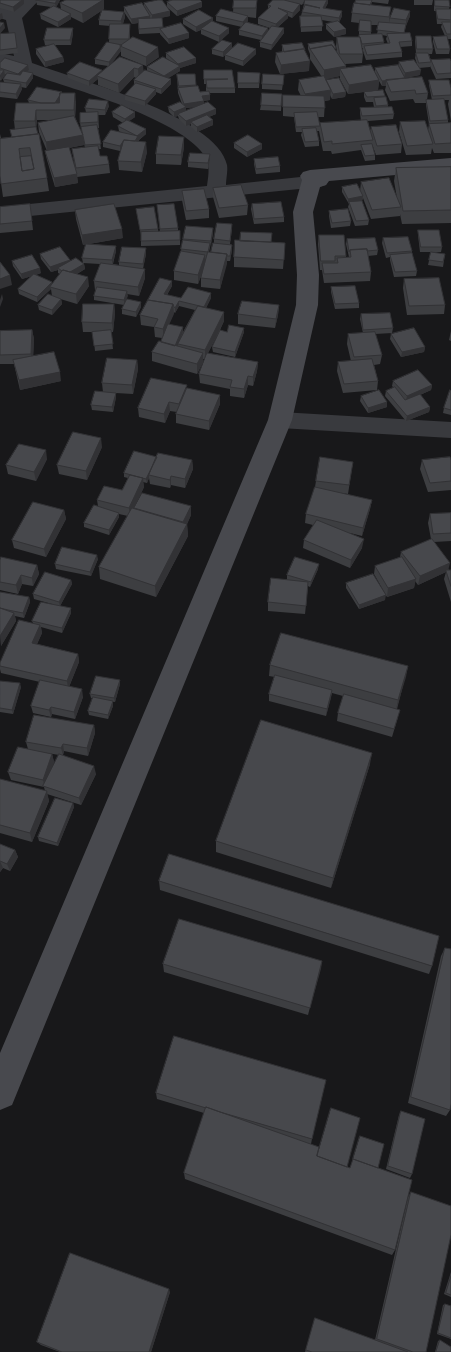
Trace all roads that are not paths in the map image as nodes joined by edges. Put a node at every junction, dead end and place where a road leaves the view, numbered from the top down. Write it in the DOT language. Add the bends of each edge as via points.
graph roads {
  1 [pos="31,0"];
  2 [pos="7,14"];
  3 [pos="0,58"];
  4 [pos="24,66"];
  5 [pos="451,164"];
  6 [pos="319,181"];
  7 [pos="216,191"];
  8 [pos="0,214"];
  9 [pos="280,420"];
  10 [pos="451,430"];
  11 [pos="0,1093"];
  1 -- 2 [label="street"];
  2 -- 4 [label="street"];
  3 -- 4 [label="street"];
  4 -- 7 [label="street" via="106,94 194,135 205,144 218,164"];
  5 -- 6 [label="street" via="310,176"];
  6 -- 7 [label="street"];
  6 -- 9 [label="street" via="311,182 303,212 307,305"];
  7 -- 8 [label="street"];
  9 -- 10 [label="street"];
  9 -- 11 [label="street"];
}
